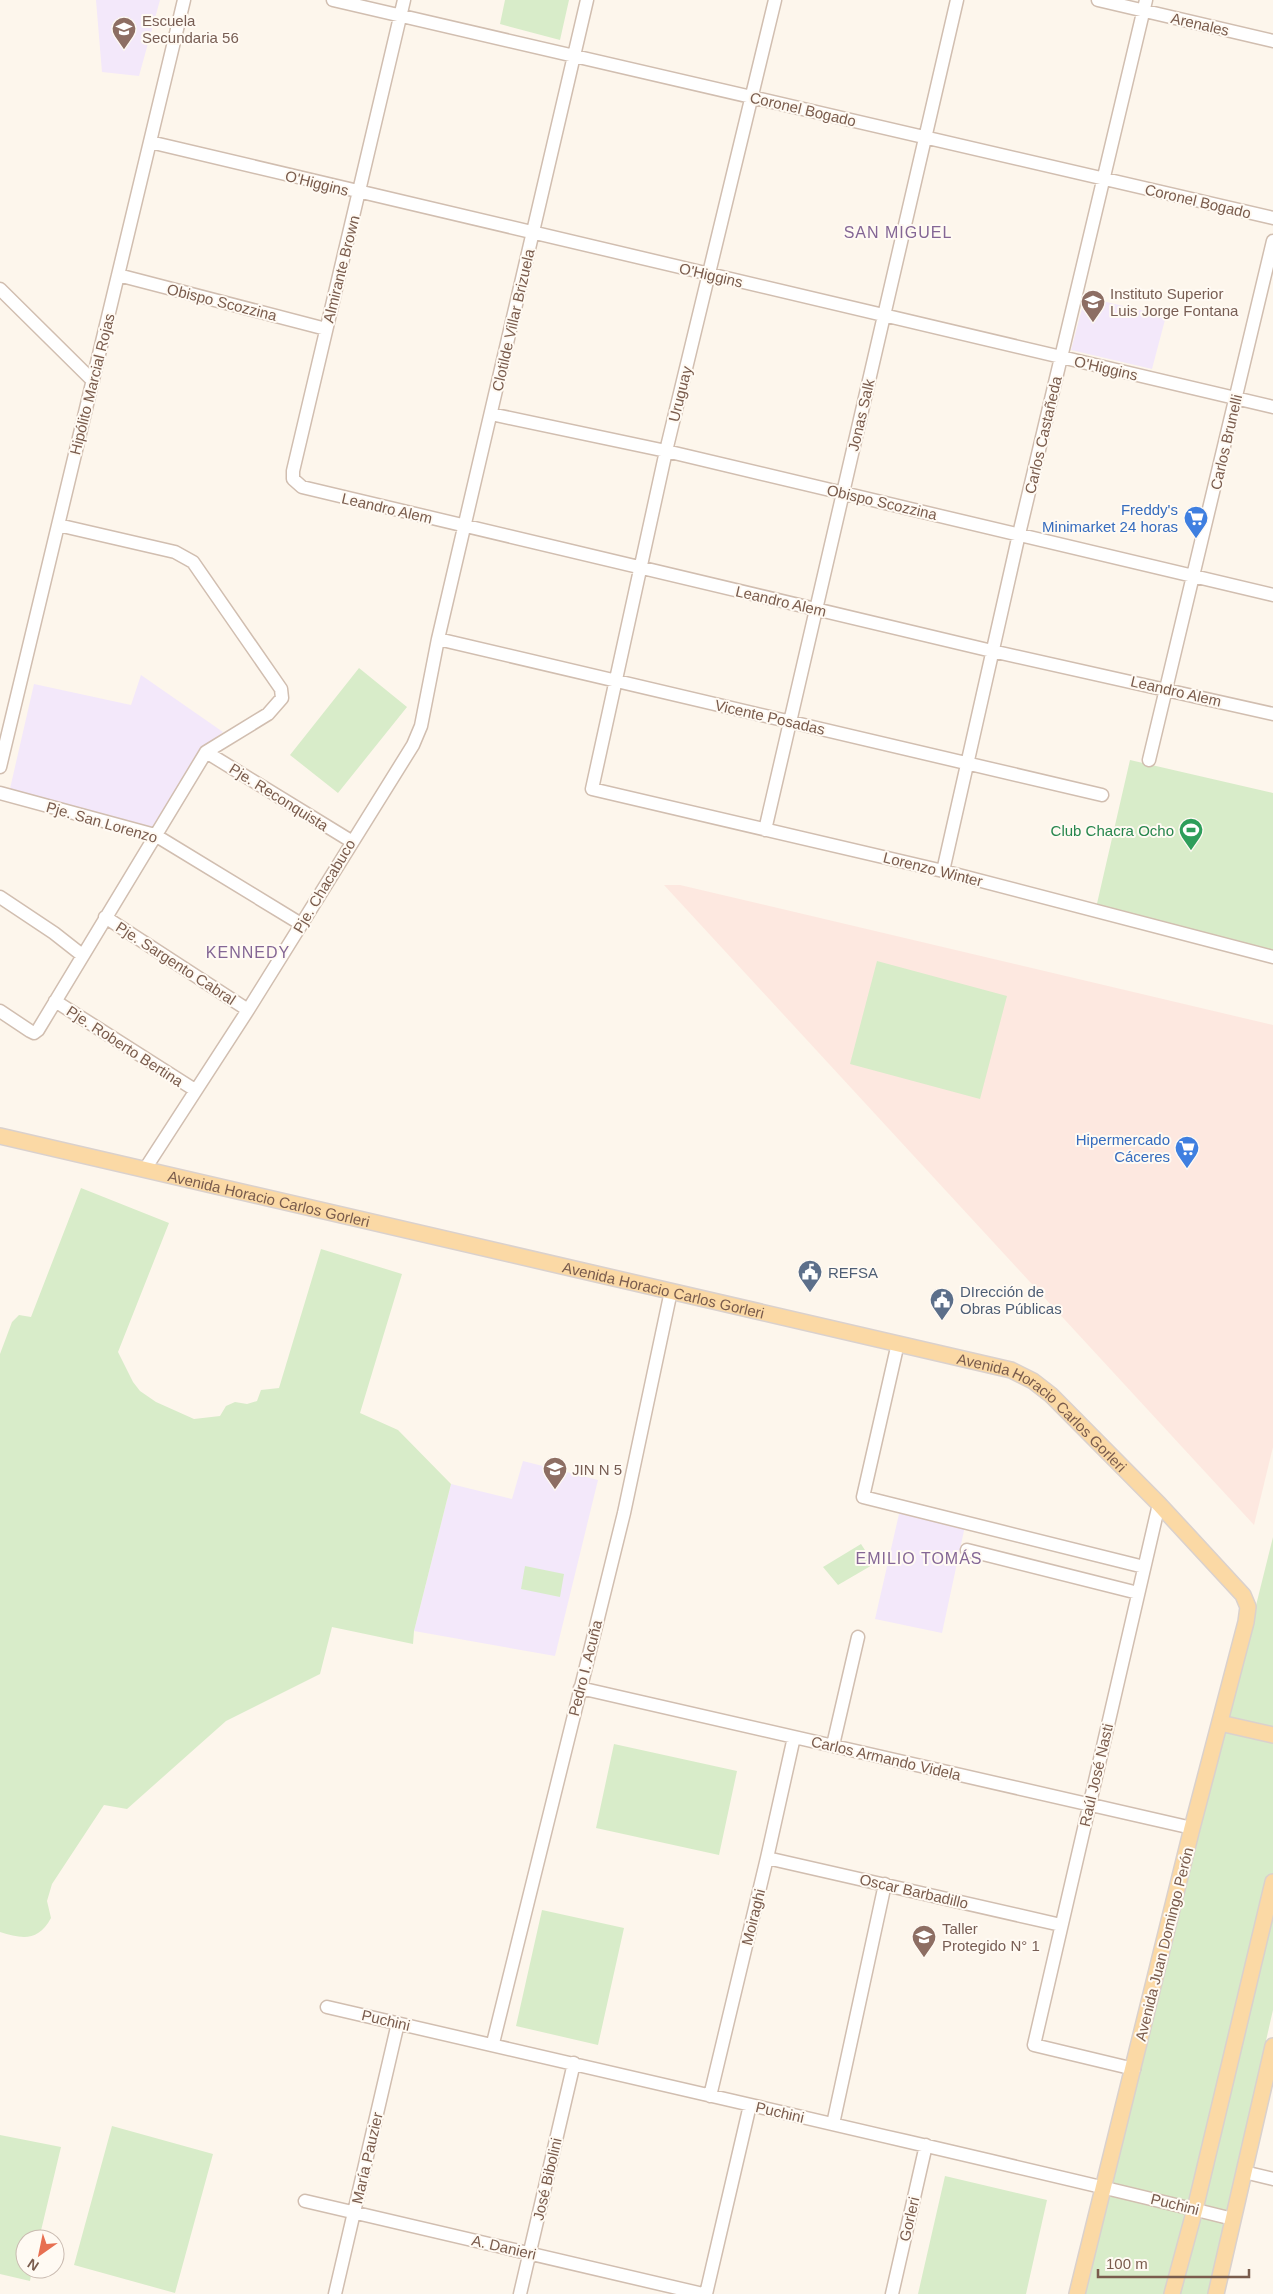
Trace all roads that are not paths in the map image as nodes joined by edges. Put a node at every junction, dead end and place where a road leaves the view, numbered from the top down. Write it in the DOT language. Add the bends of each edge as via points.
graph roads {
  1 [pos="184,0"];
  2 [pos="334,0"];
  3 [pos="404,0"];
  4 [pos="587,0"];
  5 [pos="775,0"];
  6 [pos="957,0"];
  7 [pos="1098,0"];
  8 [pos="1144,5"];
  9 [pos="400,16"];
  10 [pos="1273,41"];
  11 [pos="574,56"];
  12 [pos="751,97"];
  13 [pos="926,138"];
  14 [pos="150,142"];
  15 [pos="1103,179"];
  16 [pos="359,193"];
  17 [pos="1273,218"];
  18 [pos="533,233"];
  19 [pos="1273,241"];
  20 [pos="708,274"];
  21 [pos="118,275"];
  22 [pos="0,290"];
  23 [pos="884,316"];
  24 [pos="326,329"];
  25 [pos="1061,357"];
  26 [pos="93,381"];
  27 [pos="1236,398"];
  28 [pos="1273,407"];
  29 [pos="491,414"];
  30 [pos="666,451"];
  31 [pos="294,479"];
  32 [pos="842,492"];
  33 [pos="58,525"];
  34 [pos="464,526"];
  35 [pos="1019,534"];
  36 [pos="640,568"];
  37 [pos="1194,577"];
  38 [pos="1273,595"];
  39 [pos="816,609"];
  40 [pos="438,639"];
  41 [pos="992,651"];
  42 [pos="615,681"];
  43 [pos="1166,688"];
  44 [pos="1273,714"];
  45 [pos="790,722"];
  46 [pos="206,752"];
  47 [pos="1149,760"];
  48 [pos="967,763"];
  49 [pos="0,767"];
  50 [pos="592,789"];
  51 [pos="0,794"];
  52 [pos="1102,795"];
  53 [pos="765,830"];
  54 [pos="155,835"];
  55 [pos="351,841"];
  56 [pos="943,871"];
  57 [pos="0,897"];
  58 [pos="105,916"];
  59 [pos="301,924"];
  60 [pos="82,955"];
  61 [pos="1273,957"];
  62 [pos="55,1001"];
  63 [pos="248,1010"];
  64 [pos="0,1011"];
  65 [pos="195,1090"];
  66 [pos="0,1136"];
  67 [pos="145,1169"];
  68 [pos="671,1291"];
  69 [pos="898,1343"];
  70 [pos="1159,1504"];
  71 [pos="967,1550"];
  72 [pos="1144,1568"];
  73 [pos="1138,1593"];
  74 [pos="1243,1595"];
  75 [pos="858,1637"];
  76 [pos="580,1688"];
  77 [pos="1220,1723"];
  78 [pos="1273,1735"];
  79 [pos="794,1737"];
  80 [pos="833,1745"];
  81 [pos="1089,1804"];
  82 [pos="1192,1828"];
  83 [pos="768,1858"];
  84 [pos="1273,1882"];
  85 [pos="885,1884"];
  86 [pos="1061,1925"];
  87 [pos="327,2007"];
  88 [pos="398,2023"];
  89 [pos="494,2044"];
  90 [pos="1273,2046"];
  91 [pos="574,2063"];
  92 [pos="1134,2070"];
  93 [pos="710,2096"];
  94 [pos="750,2105"];
  95 [pos="834,2124"];
  96 [pos="926,2145"];
  97 [pos="1244,2172"];
  98 [pos="1273,2179"];
  99 [pos="1104,2186"];
  100 [pos="304,2201"];
  101 [pos="1195,2209"];
  102 [pos="355,2212"];
  103 [pos="1233,2219"];
  104 [pos="529,2253"];
  105 [pos="335,2294"];
  106 [pos="520,2294"];
  107 [pos="705,2294"];
  108 [pos="892,2294"];
  109 [pos="1077,2294"];
  110 [pos="1172,2294"];
  111 [pos="1216,2294"];
  1 -- 14 [label="street, Hipólito Marcial Rojas"];
  2 -- 9 [label="street, Coronel Bogado"];
  3 -- 9 [label="street, Almirante Brown"];
  4 -- 11 [label="street, Clotilde Villar Brizuela"];
  5 -- 12 [label="street, Uruguay"];
  6 -- 13 [label="street, Jonas Salk"];
  7 -- 8 [label="street, Arenales"];
  8 -- 10 [label="street, Arenales"];
  8 -- 15 [label="street, Carlos Castañeda"];
  9 -- 11 [label="street, Coronel Bogado"];
  9 -- 16 [label="street, Almirante Brown"];
  11 -- 12 [label="street, Coronel Bogado"];
  11 -- 18 [label="street, Clotilde Villar Brizuela"];
  12 -- 13 [label="street, Coronel Bogado"];
  12 -- 20 [label="street, Uruguay"];
  13 -- 15 [label="street, Coronel Bogado"];
  13 -- 23 [label="street, Jonas Salk"];
  14 -- 16 [label="street, O'Higgins"];
  14 -- 21 [label="street, Hipólito Marcial Rojas"];
  15 -- 17 [label="street, Coronel Bogado"];
  15 -- 25 [label="street, Carlos Castañeda"];
  16 -- 18 [label="street, O'Higgins"];
  16 -- 24 [label="street, Almirante Brown"];
  18 -- 20 [label="street, O'Higgins"];
  18 -- 29 [label="street, Clotilde Villar Brizuela"];
  19 -- 27 [label="street, Carlos Brunelli"];
  20 -- 23 [label="street, O'Higgins"];
  20 -- 30 [label="street, Uruguay"];
  21 -- 24 [label="street, Obispo Scozzina"];
  21 -- 26 [label="street, Hipólito Marcial Rojas"];
  22 -- 26 [label="street"];
  23 -- 25 [label="street, O'Higgins"];
  23 -- 32 [label="street, Jonas Salk"];
  24 -- 31 [label="street, Almirante Brown" via="293,471"];
  25 -- 27 [label="street, O'Higgins"];
  25 -- 35 [label="street, Carlos Castañeda"];
  26 -- 33 [label="street, Hipólito Marcial Rojas"];
  27 -- 28 [label="street, O'Higgins"];
  27 -- 37 [label="street, Carlos Brunelli"];
  29 -- 30 [label="street, Obispo Scozzina"];
  29 -- 34 [label="street, Clotilde Villar Brizuela"];
  30 -- 32 [label="street, Obispo Scozzina"];
  30 -- 36 [label="street, Uruguay"];
  31 -- 34 [label="street, Leandro Alem" via="302,487"];
  32 -- 35 [label="street, Obispo Scozzina"];
  32 -- 39 [label="street, Jonas Salk"];
  33 -- 46 [label="street" via="175,552 193,562 281,689 282,698 268,714"];
  33 -- 49 [label="street, Hipólito Marcial Rojas"];
  34 -- 36 [label="street, Leandro Alem"];
  34 -- 40 [label="street, Clotilde Villar Brizuela"];
  35 -- 37 [label="street, Obispo Scozzina"];
  35 -- 41 [label="street, Carlos Castañeda"];
  36 -- 39 [label="street, Leandro Alem"];
  36 -- 42 [label="street, Uruguay"];
  37 -- 38 [label="street, Obispo Scozzina"];
  37 -- 43 [label="street, Carlos Brunelli"];
  39 -- 41 [label="street, Leandro Alem"];
  39 -- 45 [label="street, Jonas Salk"];
  40 -- 42 [label="street, Vicente Posadas"];
  40 -- 55 [label="street, Pje. Chacabuco" via="421,726 413,744"];
  41 -- 43 [label="street, Leandro Alem"];
  41 -- 48 [label="street, Carlos Castañeda"];
  42 -- 45 [label="street, Vicente Posadas"];
  42 -- 50 [label="street, Uruguay"];
  43 -- 44 [label="street, Leandro Alem"];
  43 -- 47 [label="street, Carlos Brunelli"];
  45 -- 48 [label="street, Vicente Posadas"];
  45 -- 53 [label="street, Jonas Salk"];
  46 -- 54 [label="street"];
  46 -- 55 [label="street, Pje. Reconquista"];
  48 -- 52 [label="street, Vicente Posadas"];
  48 -- 56 [label="street, Carlos Castañeda"];
  50 -- 53 [label="street, Lorenzo Winter"];
  51 -- 54 [label="street, Pje. San Lorenzo"];
  53 -- 56 [label="street, Lorenzo Winter"];
  54 -- 58 [label="street"];
  54 -- 59 [label="street, Pje. San Lorenzo"];
  55 -- 59 [label="street, Pje. Chacabuco"];
  56 -- 61 [label="street, Lorenzo Winter"];
  57 -- 60 [label="street"];
  58 -- 60 [label="street"];
  58 -- 63 [label="street, Pje. Sargento Cabral"];
  59 -- 63 [label="street, Pje. Chacabuco"];
  60 -- 62 [label="street"];
  62 -- 64 [label="street" via="34,1033"];
  62 -- 65 [label="street, Pje. Roberto Bertina"];
  63 -- 65 [label="street, Pje. Chacabuco"];
  65 -- 67 [label="street, Pje. Chacabuco"];
  66 -- 67 [label="main road, Avenida Horacio Carlos Gorleri"];
  67 -- 68 [label="main road, Avenida Horacio Carlos Gorleri"];
  68 -- 69 [label="main road, Avenida Horacio Carlos Gorleri"];
  68 -- 76 [label="street, Pedro I. Acuña" via="624,1513"];
  69 -- 70 [label="main road, Avenida Horacio Carlos Gorleri" via="1011,1370 1033,1381 1051,1395"];
  69 -- 72 [label="street" via="863,1497"];
  70 -- 72 [label="street, Raúl José Nasti"];
  70 -- 74 [label="main road, Avenida Horacio Carlos Gorleri"];
  71 -- 73 [label="street"];
  72 -- 73 [label="street, Raúl José Nasti"];
  73 -- 81 [label="street, Raúl José Nasti"];
  74 -- 77 [label="main road, Avenida Juan Domingo Perón" via="1248,1607 1246,1622"];
  75 -- 80 [label="street"];
  76 -- 79 [label="street, Carlos Armando Videla"];
  76 -- 89 [label="street, Pedro I. Acuña"];
  77 -- 78 [label="main road"];
  77 -- 82 [label="main road, Avenida Juan Domingo Perón"];
  79 -- 80 [label="street, Carlos Armando Videla"];
  79 -- 83 [label="street, Moiraghi"];
  80 -- 81 [label="street, Carlos Armando Videla"];
  81 -- 82 [label="street, Carlos Armando Videla"];
  81 -- 86 [label="street, Raúl José Nasti"];
  82 -- 92 [label="main road, Avenida Juan Domingo Perón"];
  83 -- 85 [label="street, Oscar Barbadillo"];
  83 -- 93 [label="street, Moiraghi"];
  84 -- 101 [label="main road"];
  85 -- 86 [label="street, Oscar Barbadillo"];
  85 -- 95 [label="street"];
  86 -- 92 [label="street, Raúl José Nasti" via="1034,2045"];
  87 -- 88 [label="street, Puchini"];
  88 -- 89 [label="street, Puchini"];
  88 -- 102 [label="street, María Pauzier"];
  89 -- 91 [label="street, Puchini"];
  90 -- 97 [label="main road"];
  91 -- 93 [label="street, Puchini"];
  91 -- 104 [label="street, José Bibolini"];
  92 -- 99 [label="main road, Avenida Juan Domingo Perón"];
  93 -- 94 [label="street, Puchini"];
  94 -- 95 [label="street, Puchini"];
  94 -- 107 [label="street"];
  95 -- 96 [label="street, Puchini"];
  96 -- 99 [label="street, Puchini"];
  96 -- 108 [label="street, Gorleri"];
  97 -- 98 [label="street"];
  97 -- 103 [label="main road"];
  99 -- 101 [label="street, Puchini"];
  99 -- 109 [label="main road, Avenida Juan Domingo Perón"];
  100 -- 102 [label="street, A. Danieri"];
  101 -- 103 [label="street, Puchini"];
  101 -- 110 [label="main road"];
  102 -- 104 [label="street, A. Danieri"];
  102 -- 105 [label="street, María Pauzier"];
  103 -- 111 [label="main road"];
  104 -- 106 [label="street, José Bibolini"];
  104 -- 107 [label="street, A. Danieri"];
}
